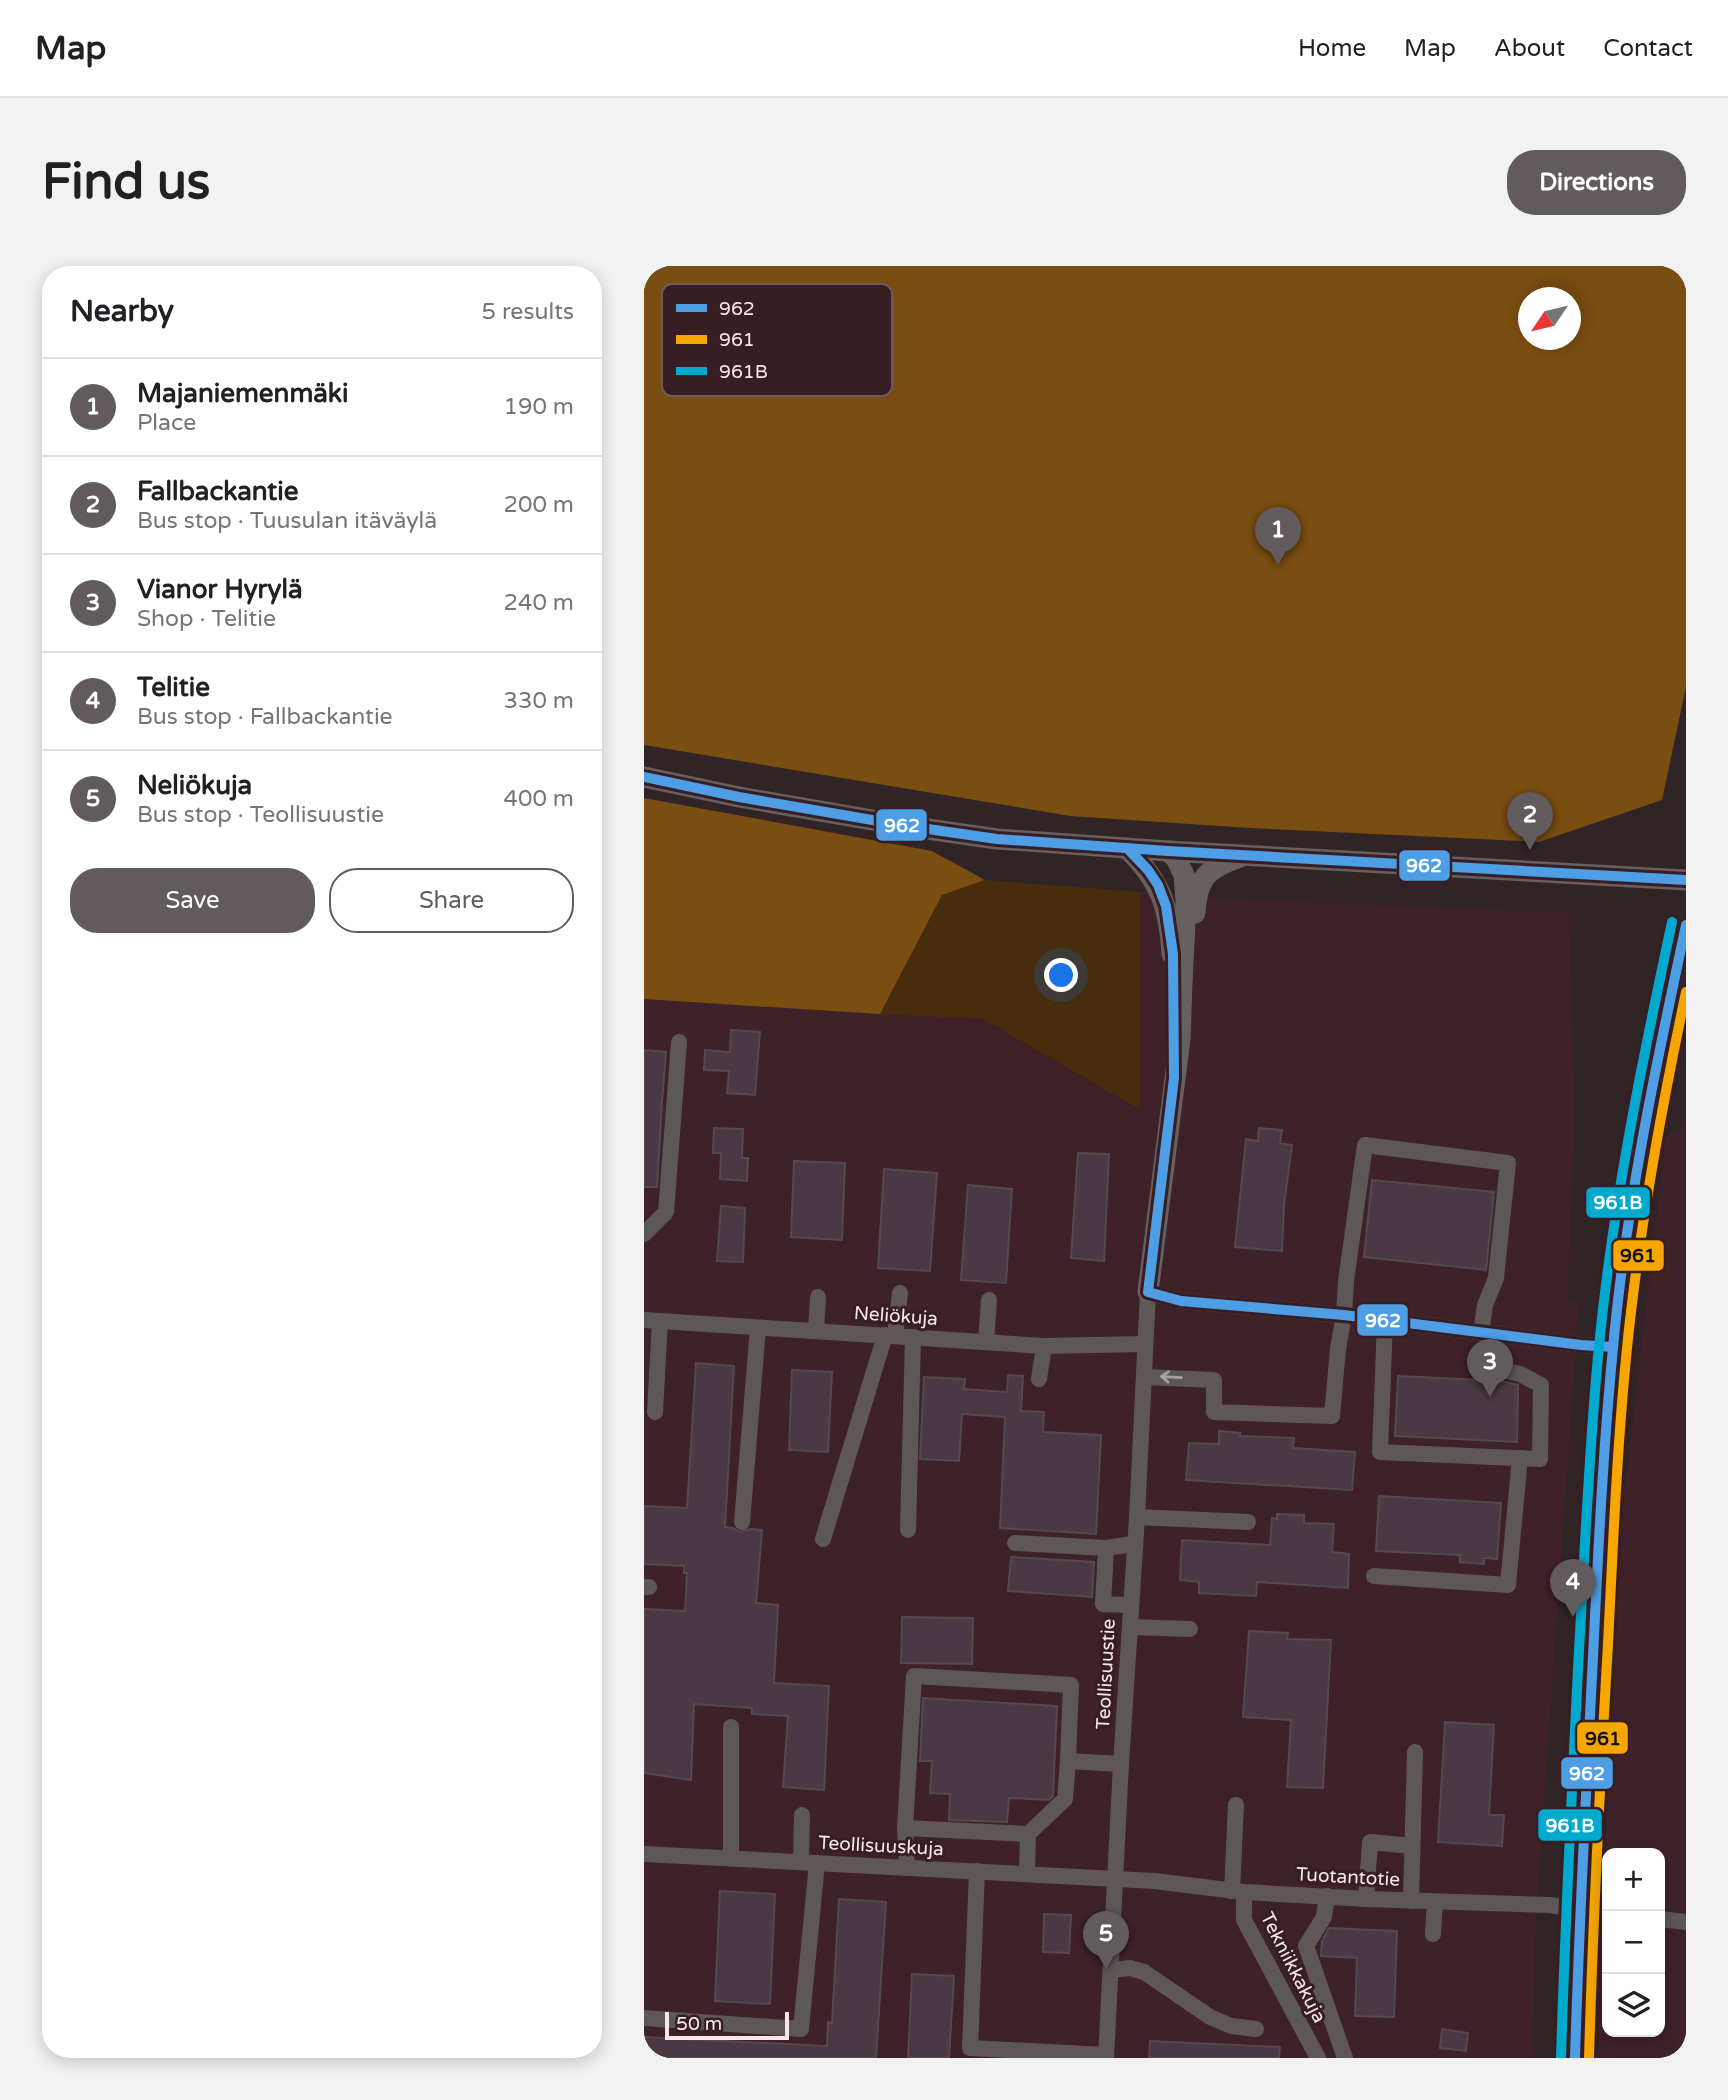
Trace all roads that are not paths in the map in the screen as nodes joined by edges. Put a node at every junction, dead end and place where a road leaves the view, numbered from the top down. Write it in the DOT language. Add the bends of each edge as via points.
graph roads {
  1 [pos="644,777"];
  2 [pos="1127,848"];
  3 [pos="1168,851"];
  4 [pos="1245,855"];
  5 [pos="1686,880"];
  6 [pos="1686,925"];
  7 [pos="679,1042"];
  8 [pos="1174,1078"];
  9 [pos="644,1234"];
  10 [pos="1148,1292"];
  11 [pos="900,1293"];
  12 [pos="818,1297"];
  13 [pos="989,1300"];
  14 [pos="1344,1315"];
  15 [pos="652,1321"];
  16 [pos="1385,1321"];
  17 [pos="758,1328"];
  18 [pos="816,1331"];
  19 [pos="1485,1333"];
  20 [pos="890,1336"];
  21 [pos="914,1337"];
  22 [pos="986,1342"];
  23 [pos="1145,1343"];
  24 [pos="1044,1346"];
  25 [pos="1613,1347"];
  26 [pos="1144,1377"];
  27 [pos="1039,1379"];
  28 [pos="655,1412"];
  29 [pos="1520,1458"];
  30 [pos="1137,1517"];
  31 [pos="742,1522"];
  32 [pos="1248,1522"];
  33 [pos="908,1530"];
  34 [pos="823,1539"];
  35 [pos="1015,1543"];
  36 [pos="1134,1544"];
  37 [pos="1106,1548"];
  38 [pos="1374,1576"];
  39 [pos="1130,1605"];
  40 [pos="1130,1627"];
  41 [pos="1190,1629"];
  42 [pos="731,1727"];
  43 [pos="1416,1752"];
  44 [pos="1068,1761"];
  45 [pos="1121,1764"];
  46 [pos="1236,1805"];
  47 [pos="802,1815"];
  48 [pos="905,1828"];
  49 [pos="1028,1834"];
  50 [pos="1412,1846"];
  51 [pos="644,1854"];
  52 [pos="731,1858"];
  53 [pos="809,1863"];
  54 [pos="907,1868"];
  55 [pos="977,1871"];
  56 [pos="1027,1873"];
  57 [pos="1115,1880"];
  58 [pos="1238,1892"];
  59 [pos="1327,1896"];
  60 [pos="1366,1899"];
  61 [pos="1411,1901"];
  62 [pos="1435,1902"];
  63 [pos="1579,1910"];
  64 [pos="1602,1912"];
  65 [pos="1665,1920"];
  66 [pos="1686,1922"];
  67 [pos="1433,1934"];
  68 [pos="1111,1970"];
  69 [pos="644,2018"];
  70 [pos="1256,2029"];
  71 [pos="1073,2055"];
  72 [pos="1106,2057"];
  73 [pos="1318,2058"];
  74 [pos="1346,2058"];
  75 [pos="1575,2058"];
  1 -- 2 [label="main road" via="997,839"];
  2 -- 3 [label="main road"];
  2 -- 8 [label="main road" via="1158,885 1171,930"];
  3 -- 4 [label="main road"];
  3 -- 8 [label="main road" via="1181,866 1186,901"];
  4 -- 5 [label="main road"];
  4 -- 8 [label="main road" via="1210,871 1198,894 1185,1038"];
  6 -- 25 [label="street" via="1652,1085"];
  7 -- 9 [label="street" via="666,1212"];
  8 -- 10 [label="main road"];
  10 -- 14 [label="street" via="1181,1301"];
  10 -- 23 [label="street, Teollisuustie"];
  11 -- 20 [label="street"];
  12 -- 18 [label="street"];
  13 -- 22 [label="street"];
  14 -- 16 [label="street"];
  14 -- 19 [label="street" via="1364,1145 1508,1163 1496,1278 1485,1305"];
  14 -- 26 [label="street, one-way" via="1332,1416 1214,1412 1214,1380"];
  15 -- 17 [label="street, Neliökuja"];
  15 -- 28 [label="street"];
  16 -- 19 [label="street"];
  16 -- 29 [label="street" via="1380,1452"];
  17 -- 18 [label="street, Neliökuja"];
  17 -- 31 [label="street"];
  18 -- 20 [label="street, Neliökuja"];
  19 -- 25 [label="street"];
  19 -- 29 [label="street" via="1489,1367 1520,1374 1541,1385 1540,1459"];
  20 -- 21 [label="street, Neliökuja"];
  20 -- 34 [label="street"];
  21 -- 22 [label="street, Neliökuja"];
  21 -- 33 [label="street"];
  22 -- 24 [label="street, Neliökuja"];
  23 -- 24 [label="street, Neliökuja"];
  23 -- 26 [label="street, Teollisuustie"];
  24 -- 27 [label="street"];
  25 -- 63 [label="street"];
  26 -- 30 [label="street, Teollisuustie"];
  29 -- 38 [label="street" via="1508,1585"];
  30 -- 32 [label="street"];
  30 -- 36 [label="street, Teollisuustie"];
  35 -- 37 [label="street"];
  36 -- 37 [label="street"];
  36 -- 39 [label="street, Teollisuustie"];
  37 -- 39 [label="street" via="1103,1604"];
  39 -- 40 [label="street, Teollisuustie"];
  40 -- 41 [label="street"];
  40 -- 45 [label="street, Teollisuustie"];
  42 -- 52 [label="street"];
  43 -- 50 [label="street"];
  44 -- 45 [label="street"];
  44 -- 48 [label="street" via="1071,1685 914,1676"];
  44 -- 49 [label="street" via="1065,1800"];
  45 -- 57 [label="street, Teollisuustie"];
  46 -- 58 [label="street, Tekniikkakuja"];
  47 -- 53 [label="street"];
  48 -- 49 [label="street"];
  48 -- 54 [label="street"];
  49 -- 56 [label="street"];
  50 -- 60 [label="street" via="1370,1842"];
  50 -- 61 [label="street"];
  51 -- 52 [label="street, Teollisuuskuja"];
  52 -- 53 [label="street, Teollisuuskuja"];
  53 -- 54 [label="street, Teollisuuskuja"];
  53 -- 69 [label="street" via="801,2029"];
  54 -- 55 [label="street, Teollisuuskuja"];
  55 -- 56 [label="street, Teollisuuskuja"];
  55 -- 71 [label="street" via="970,2048"];
  56 -- 57 [label="street, Teollisuuskuja"];
  57 -- 58 [label="street, Tuotantotie"];
  57 -- 68 [label="street, Teollisuustie"];
  58 -- 59 [label="street, Tuotantotie"];
  58 -- 73 [label="street, Tekniikkakuja" via="1244,1920"];
  59 -- 60 [label="street, Tuotantotie"];
  59 -- 74 [label="street" via="1324,1917 1306,1946"];
  60 -- 61 [label="street, Tuotantotie"];
  61 -- 62 [label="street, Tuotantotie"];
  62 -- 63 [label="street, Tuotantotie"];
  62 -- 67 [label="street"];
  63 -- 64 [label="street, Tuotantotie"];
  63 -- 75 [label="street"];
  65 -- 66 [label="street"];
  68 -- 70 [label="street" via="1144,1972 1210,2017"];
  68 -- 72 [label="street, Teollisuustie"];
  71 -- 72 [label="street"];
}
